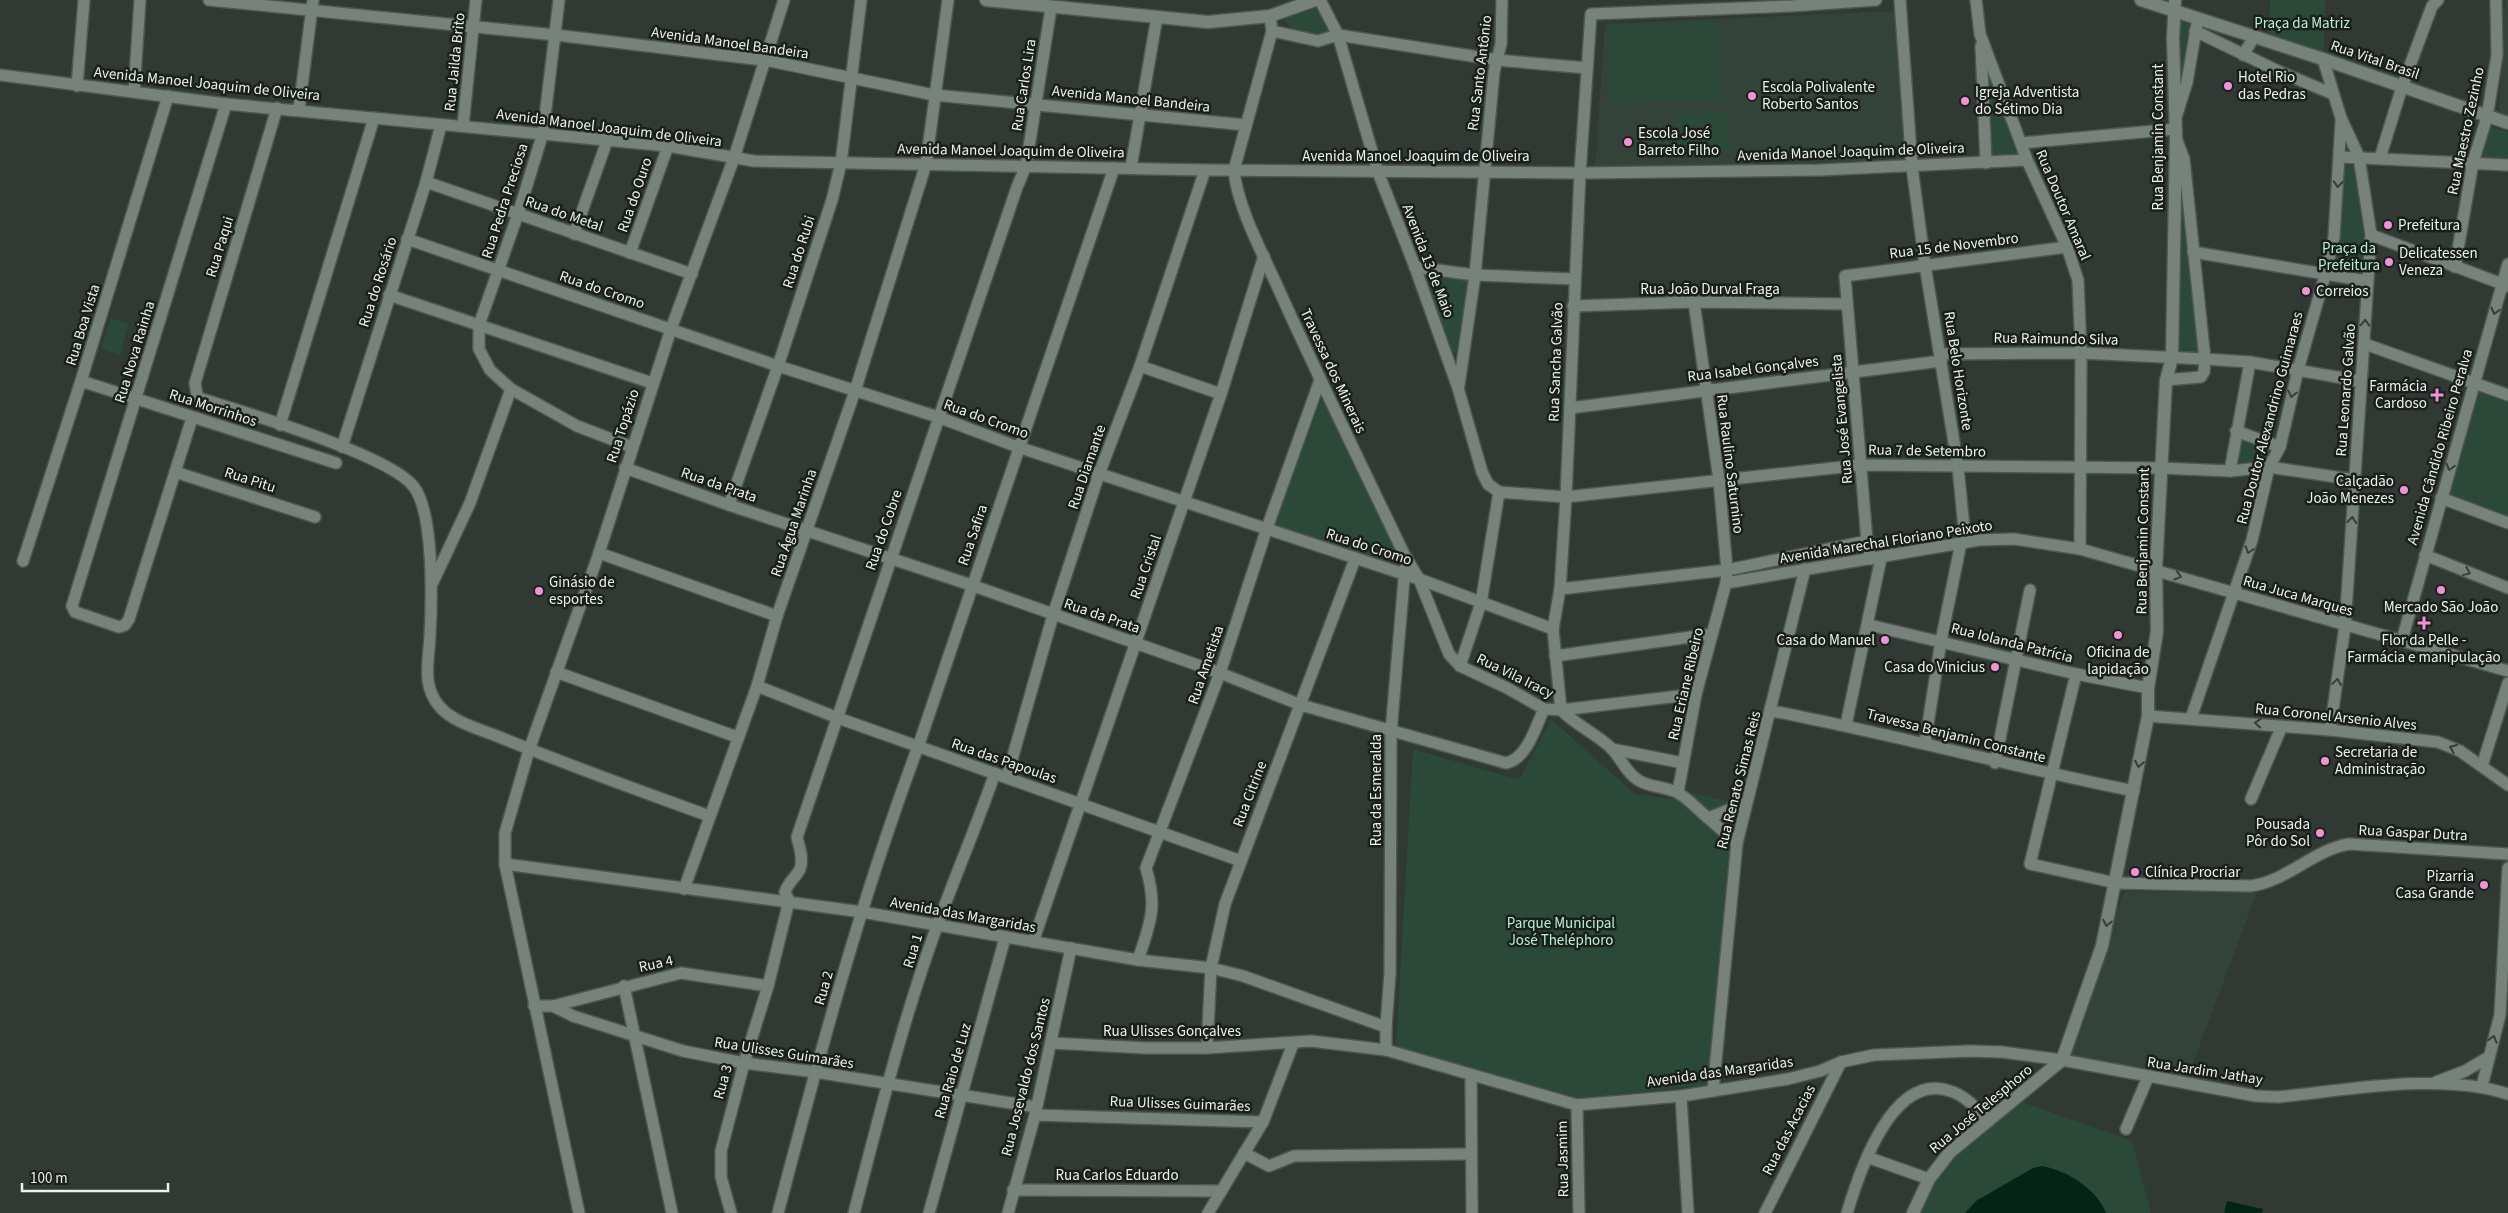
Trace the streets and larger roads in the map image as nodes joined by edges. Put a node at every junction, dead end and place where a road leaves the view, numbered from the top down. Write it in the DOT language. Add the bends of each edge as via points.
graph roads {
  1 [pos="84,0"];
  2 [pos="140,0"];
  3 [pos="209,0"];
  4 [pos="476,0"];
  5 [pos="559,0"];
  6 [pos="784,0"];
  7 [pos="861,0"];
  8 [pos="948,0"];
  9 [pos="986,0"];
  10 [pos="1315,0"];
  11 [pos="1320,0"];
  12 [pos="1502,0"];
  13 [pos="1876,0"];
  14 [pos="1900,0"];
  15 [pos="1976,0"];
  16 [pos="2141,0"];
  17 [pos="2438,0"];
  18 [pos="2496,0"];
  19 [pos="1791,3"];
  20 [pos="312,5"];
  21 [pos="1705,5"];
  22 [pos="2174,5"];
  23 [pos="1051,8"];
  24 [pos="1270,16"];
  25 [pos="1156,18"];
  26 [pos="2198,18"];
  27 [pos="474,28"];
  28 [pos="1272,31"];
  29 [pos="2196,31"];
  30 [pos="1980,34"];
  31 [pos="556,35"];
  32 [pos="1338,35"];
  33 [pos="2254,37"];
  34 [pos="2243,55"];
  35 [pos="2323,59"];
  36 [pos="1497,60"];
  37 [pos="766,61"];
  38 [pos="1587,68"];
  39 [pos="0,75"];
  40 [pos="851,78"];
  41 [pos="77,86"];
  42 [pos="2402,87"];
  43 [pos="134,92"];
  44 [pos="2333,94"];
  45 [pos="934,95"];
  46 [pos="168,96"];
  47 [pos="1036,103"];
  48 [pos="226,104"];
  49 [pos="277,108"];
  50 [pos="299,110"];
  51 [pos="1140,117"];
  52 [pos="2486,117"];
  53 [pos="374,118"];
  54 [pos="2341,118"];
  55 [pos="2508,123"];
  56 [pos="441,125"];
  57 [pos="1246,125"];
  58 [pos="463,126"];
  59 [pos="2176,128"];
  60 [pos="543,133"];
  61 [pos="607,141"];
  62 [pos="2021,144"];
  63 [pos="668,146"];
  64 [pos="2340,157"];
  65 [pos="2358,157"];
  66 [pos="734,158"];
  67 [pos="2380,158"];
  68 [pos="2028,160"];
  69 [pos="2473,162"];
  70 [pos="841,163"];
  71 [pos="1986,163"];
  72 [pos="926,164"];
  73 [pos="2508,165"];
  74 [pos="1026,166"];
  75 [pos="1131,167"];
  76 [pos="1912,167"];
  77 [pos="1114,168"];
  78 [pos="1205,170"];
  79 [pos="1234,170"];
  80 [pos="1378,172"];
  81 [pos="1484,172"];
  82 [pos="1580,173"];
  83 [pos="426,182"];
  84 [pos="518,214"];
  85 [pos="574,234"];
  86 [pos="2371,235"];
  87 [pos="407,239"];
  88 [pos="2067,247"];
  89 [pos="2193,252"];
  90 [pos="630,253"];
  91 [pos="1264,256"];
  92 [pos="1925,264"];
  93 [pos="2508,264"];
  94 [pos="1415,267"];
  95 [pos="2455,267"];
  96 [pos="499,270"];
  97 [pos="2326,272"];
  98 [pos="692,274"];
  99 [pos="1475,275"];
  100 [pos="1846,276"];
  101 [pos="1574,278"];
  102 [pos="2367,281"];
  103 [pos="2505,285"];
  104 [pos="389,295"];
  105 [pos="1694,302"];
  106 [pos="1847,304"];
  107 [pos="1573,306"];
  108 [pos="479,325"];
  109 [pos="671,329"];
  110 [pos="2365,344"];
  111 [pos="2081,353"];
  112 [pos="1940,357"];
  113 [pos="2172,358"];
  114 [pos="2205,359"];
  115 [pos="2250,362"];
  116 [pos="778,366"];
  117 [pos="1140,366"];
  118 [pos="2298,370"];
  119 [pos="1854,371"];
  120 [pos="81,380"];
  121 [pos="1320,380"];
  122 [pos="2166,380"];
  123 [pos="2360,381"];
  124 [pos="2473,382"];
  125 [pos="652,383"];
  126 [pos="1458,388"];
  127 [pos="511,389"];
  128 [pos="1706,390"];
  129 [pos="855,391"];
  130 [pos="1221,394"];
  131 [pos="2508,394"];
  132 [pos="137,399"];
  133 [pos="1570,408"];
  134 [pos="938,417"];
  135 [pos="192,418"];
  136 [pos="280,425"];
  137 [pos="2236,431"];
  138 [pos="342,447"];
  139 [pos="632,447"];
  140 [pos="1018,447"];
  141 [pos="2280,447"];
  142 [pos="336,463"];
  143 [pos="1861,465"];
  144 [pos="1958,467"];
  145 [pos="2080,467"];
  146 [pos="2269,467"];
  147 [pos="625,468"];
  148 [pos="2161,468"];
  149 [pos="2230,471"];
  150 [pos="175,472"];
  151 [pos="1099,474"];
  152 [pos="1719,480"];
  153 [pos="2356,480"];
  154 [pos="1499,492"];
  155 [pos="1566,498"];
  156 [pos="2441,498"];
  157 [pos="1184,501"];
  158 [pos="729,505"];
  159 [pos="316,517"];
  160 [pos="2508,523"];
  161 [pos="1267,528"];
  162 [pos="807,529"];
  163 [pos="1867,542"];
  164 [pos="1962,542"];
  165 [pos="2080,549"];
  166 [pos="599,553"];
  167 [pos="1404,554"];
  168 [pos="2425,556"];
  169 [pos="891,558"];
  170 [pos="1355,559"];
  171 [pos="1876,559"];
  172 [pos="23,561"];
  173 [pos="1805,569"];
  174 [pos="2156,569"];
  175 [pos="1727,570"];
  176 [pos="1406,575"];
  177 [pos="1419,579"];
  178 [pos="432,583"];
  179 [pos="1726,583"];
  180 [pos="971,584"];
  181 [pos="2508,588"];
  182 [pos="1560,589"];
  183 [pos="2030,590"];
  184 [pos="2235,594"];
  185 [pos="1481,603"];
  186 [pos="1053,615"];
  187 [pos="777,616"];
  188 [pos="1869,625"];
  189 [pos="2344,626"];
  190 [pos="1553,629"];
  191 [pos="1712,634"];
  192 [pos="2402,640"];
  193 [pos="1941,641"];
  194 [pos="1136,644"];
  195 [pos="1555,656"];
  196 [pos="2016,660"];
  197 [pos="1460,666"];
  198 [pos="2508,671"];
  199 [pos="556,672"];
  200 [pos="1220,673"];
  201 [pos="2076,674"];
  202 [pos="2508,682"];
  203 [pos="758,686"];
  204 [pos="2148,688"];
  205 [pos="1696,694"];
  206 [pos="1301,705"];
  207 [pos="1544,709"];
  208 [pos="1561,710"];
  209 [pos="1772,711"];
  210 [pos="2148,716"];
  211 [pos="838,718"];
  212 [pos="2191,718"];
  213 [pos="1846,725"];
  214 [pos="2282,726"];
  215 [pos="2330,730"];
  216 [pos="1391,732"];
  217 [pos="738,737"];
  218 [pos="1925,744"];
  219 [pos="918,747"];
  220 [pos="1612,748"];
  221 [pos="529,750"];
  222 [pos="1995,762"];
  223 [pos="1683,763"];
  224 [pos="2482,766"];
  225 [pos="994,773"];
  226 [pos="2052,775"];
  227 [pos="1007,778"];
  228 [pos="2508,785"];
  229 [pos="2134,791"];
  230 [pos="1678,792"];
  231 [pos="2251,799"];
  232 [pos="1746,803"];
  233 [pos="1082,804"];
  234 [pos="709,816"];
  235 [pos="1708,818"];
  236 [pos="1161,834"];
  237 [pos="1737,843"];
  238 [pos="2508,854"];
  239 [pos="1241,861"];
  240 [pos="505,864"];
  241 [pos="2508,868"];
  242 [pos="2116,883"];
  243 [pos="684,889"];
  244 [pos="789,901"];
  245 [pos="862,912"];
  246 [pos="937,926"];
  247 [pos="1005,938"];
  248 [pos="1033,942"];
  249 [pos="1071,948"];
  250 [pos="1138,960"];
  251 [pos="1210,968"];
  252 [pos="624,986"];
  253 [pos="768,986"];
  254 [pos="534,1006"];
  255 [pos="553,1006"];
  256 [pos="2504,1016"];
  257 [pos="1386,1027"];
  258 [pos="635,1034"];
  259 [pos="1052,1043"];
  260 [pos="1293,1044"];
  261 [pos="1207,1048"];
  262 [pos="1386,1050"];
  263 [pos="2487,1058"];
  264 [pos="2062,1060"];
  265 [pos="1841,1062"];
  266 [pos="744,1063"];
  267 [pos="815,1072"];
  268 [pos="1471,1075"];
  269 [pos="2148,1077"];
  270 [pos="2434,1083"];
  271 [pos="888,1084"];
  272 [pos="2482,1086"];
  273 [pos="1713,1091"];
  274 [pos="2508,1094"];
  275 [pos="962,1095"];
  276 [pos="1681,1096"];
  277 [pos="1577,1105"];
  278 [pos="1035,1111"];
  279 [pos="1989,1121"];
  280 [pos="1264,1122"];
  281 [pos="2126,1129"];
  282 [pos="1244,1153"];
  283 [pos="1470,1154"];
  284 [pos="1867,1156"];
  285 [pos="1929,1179"];
  286 [pos="1013,1190"];
  287 [pos="1221,1191"];
  288 [pos="579,1213"];
  289 [pos="672,1213"];
  290 [pos="731,1213"];
  291 [pos="778,1213"];
  292 [pos="854,1213"];
  293 [pos="929,1213"];
  294 [pos="1008,1213"];
  295 [pos="1208,1213"];
  296 [pos="1472,1213"];
  297 [pos="1579,1213"];
  298 [pos="1688,1213"];
  299 [pos="1765,1213"];
  300 [pos="1847,1213"];
  301 [pos="1913,1213"];
  1 -- 41 [label="street"];
  2 -- 43 [label="street"];
  3 -- 20 [label="street, Avenida Manoel Bandeira"];
  4 -- 27 [label="street, Rua Jailda Brito"];
  5 -- 31 [label="street, Rua Pedra Preciosa"];
  6 -- 37 [label="street, Rua Topázio"];
  7 -- 40 [label="street, Rua do Rubi"];
  8 -- 45 [label="street, Rua Água Marinha"];
  9 -- 23 [label="street"];
  10 -- 24 [label="street"];
  11 -- 32 [label="street, Avenida 13 de Maio"];
  12 -- 36 [label="street, Rua Santo Antônio" via="1501,44"];
  13 -- 19 [label="street"];
  14 -- 76 [label="street, Rua Belo Horizonte"];
  15 -- 30 [label="street, Rua Doutor Amaral"];
  16 -- 22 [label="street, Rua Vital Brasil"];
  17 -- 42 [label="street" via="2432,6"];
  18 -- 52 [label="street, Rua Maestro Zezinho" via="2497,55"];
  19 -- 21 [label="street"];
  20 -- 27 [label="street, Avenida Manoel Bandeira"];
  20 -- 50 [label="street"];
  21 -- 38 [label="street, Rua Sancha Galvão" via="1591,14"];
  22 -- 26 [label="street, Rua Vital Brasil"];
  22 -- 59 [label="street, Rua Benjamin Constant"];
  23 -- 25 [label="street"];
  23 -- 47 [label="street, Rua Carlos Lira"];
  24 -- 25 [label="street" via="1208,22"];
  24 -- 28 [label="street"];
  25 -- 51 [label="street"];
  26 -- 29 [label="street"];
  26 -- 33 [label="street, Rua Vital Brasil"];
  27 -- 31 [label="street, Avenida Manoel Bandeira"];
  27 -- 58 [label="street, Rua Jailda Brito"];
  28 -- 32 [label="street" via="1318,41"];
  28 -- 57 [label="street"];
  29 -- 34 [label="street"];
  29 -- 59 [label="street"];
  30 -- 62 [label="street, Rua Doutor Amaral"];
  30 -- 71 [label="street"];
  31 -- 37 [label="street, Avenida Manoel Bandeira"];
  31 -- 60 [label="street, Rua Pedra Preciosa"];
  32 -- 36 [label="street"];
  32 -- 80 [label="street, Avenida 13 de Maio"];
  33 -- 34 [label="street"];
  33 -- 35 [label="street, Rua Vital Brasil"];
  34 -- 44 [label="street"];
  35 -- 42 [label="street, Rua Vital Brasil"];
  35 -- 44 [label="street, Rua Leonardo Galvão"];
  36 -- 38 [label="street"];
  36 -- 81 [label="street, Rua Santo Antônio"];
  37 -- 40 [label="street, Avenida Manoel Bandeira"];
  37 -- 66 [label="street, Rua Topázio"];
  38 -- 82 [label="street, Rua Sancha Galvão"];
  39 -- 41 [label="street, Avenida Manoel Joaquim de Oliveira"];
  40 -- 45 [label="street, Avenida Manoel Bandeira"];
  40 -- 70 [label="street, Rua do Rubi"];
  41 -- 43 [label="street, Avenida Manoel Joaquim de Oliveira"];
  42 -- 52 [label="street, Rua Vital Brasil"];
  42 -- 67 [label="street"];
  43 -- 46 [label="street, Avenida Manoel Joaquim de Oliveira"];
  44 -- 54 [label="street, Rua Leonardo Galvão"];
  45 -- 47 [label="street, Avenida Manoel Bandeira"];
  45 -- 72 [label="street, Rua Água Marinha"];
  46 -- 48 [label="street, Avenida Manoel Joaquim de Oliveira"];
  46 -- 120 [label="street, Rua Boa Vista"];
  47 -- 51 [label="street, Avenida Manoel Bandeira"];
  47 -- 74 [label="street, Rua Carlos Lira"];
  48 -- 49 [label="street, Avenida Manoel Joaquim de Oliveira"];
  48 -- 132 [label="street, Rua Nova Rainha"];
  49 -- 50 [label="street, Avenida Manoel Joaquim de Oliveira"];
  49 -- 136 [label="street, Rua Paqui" via="195,383 199,398"];
  50 -- 53 [label="street, Avenida Manoel Joaquim de Oliveira"];
  51 -- 57 [label="street, Avenida Manoel Bandeira"];
  51 -- 75 [label="street"];
  52 -- 55 [label="street, Rua Vital Brasil"];
  52 -- 69 [label="street, Rua Maestro Zezinho"];
  53 -- 56 [label="street, Avenida Manoel Joaquim de Oliveira"];
  53 -- 136 [label="street"];
  54 -- 64 [label="street, Rua Doutor Alexandrino Guimaraes"];
  54 -- 65 [label="street, Rua Leonardo Galvão"];
  56 -- 58 [label="street, Avenida Manoel Joaquim de Oliveira"];
  56 -- 83 [label="street, Rua do Rosário"];
  57 -- 79 [label="street"];
  58 -- 60 [label="street, Avenida Manoel Joaquim de Oliveira"];
  59 -- 62 [label="street"];
  59 -- 89 [label="street" via="2184,159"];
  59 -- 113 [label="street, Rua Benjamin Constant"];
  60 -- 61 [label="street, Avenida Manoel Joaquim de Oliveira"];
  60 -- 84 [label="street, Rua Pedra Preciosa"];
  61 -- 63 [label="street, Avenida Manoel Joaquim de Oliveira"];
  61 -- 85 [label="street"];
  62 -- 68 [label="street, Rua Doutor Amaral"];
  63 -- 66 [label="street, Avenida Manoel Joaquim de Oliveira"];
  63 -- 90 [label="street, Rua do Ouro"];
  64 -- 65 [label="street"];
  64 -- 97 [label="street, Rua Doutor Alexandrino Guimaraes, one-way" via="2334,236"];
  65 -- 67 [label="street"];
  65 -- 86 [label="street, Rua Leonardo Galvão"];
  66 -- 70 [label="street, Avenida Manoel Joaquim de Oliveira"];
  66 -- 98 [label="street, Rua Topázio"];
  67 -- 69 [label="street"];
  68 -- 71 [label="street, Avenida Manoel Joaquim de Oliveira"];
  68 -- 88 [label="street, Rua Doutor Amaral"];
  69 -- 73 [label="street"];
  69 -- 95 [label="street, Rua Maestro Zezinho"];
  70 -- 72 [label="street, Avenida Manoel Joaquim de Oliveira"];
  70 -- 116 [label="street, Rua do Rubi"];
  71 -- 76 [label="street, Avenida Manoel Joaquim de Oliveira"];
  72 -- 74 [label="street, Avenida Manoel Joaquim de Oliveira"];
  72 -- 129 [label="street, Rua Água Marinha"];
  74 -- 77 [label="street, Avenida Manoel Joaquim de Oliveira"];
  74 -- 134 [label="street, Rua do Cobre"];
  75 -- 77 [label="street, Avenida Manoel Joaquim de Oliveira"];
  75 -- 78 [label="street, Avenida Manoel Joaquim de Oliveira"];
  76 -- 82 [label="street, Avenida Manoel Joaquim de Oliveira"];
  76 -- 92 [label="street, Rua Belo Horizonte"];
  77 -- 140 [label="street, Rua Safira"];
  78 -- 79 [label="street, Avenida Manoel Joaquim de Oliveira"];
  78 -- 117 [label="street, Rua Diamante"];
  79 -- 80 [label="street, Avenida Manoel Joaquim de Oliveira"];
  79 -- 91 [label="street, Travessa dos Minerais" via="1236,186"];
  80 -- 81 [label="street, Avenida Manoel Joaquim de Oliveira"];
  80 -- 94 [label="street, Avenida 13 de Maio"];
  81 -- 82 [label="street, Avenida Manoel Joaquim de Oliveira"];
  81 -- 99 [label="street, Rua Santo Antônio"];
  82 -- 101 [label="street, Rua Sancha Galvão"];
  83 -- 84 [label="street, Rua do Metal"];
  83 -- 87 [label="street, Rua do Rosário"];
  84 -- 85 [label="street, Rua do Metal"];
  84 -- 96 [label="street, Rua Pedra Preciosa"];
  85 -- 90 [label="street, Rua do Metal"];
  86 -- 95 [label="street"];
  86 -- 102 [label="street, Rua Leonardo Galvão"];
  87 -- 96 [label="street, Rua do Cromo"];
  87 -- 104 [label="street, Rua do Rosário"];
  88 -- 92 [label="street, Rua 15 de Novembro"];
  88 -- 111 [label="street, Rua Doutor Amaral" via="2078,280"];
  89 -- 97 [label="street"];
  89 -- 114 [label="street"];
  90 -- 98 [label="street, Rua do Metal"];
  91 -- 121 [label="street, Travessa dos Minerais"];
  91 -- 130 [label="street, Rua Cristal"];
  92 -- 100 [label="street, Rua 15 de Novembro"];
  92 -- 112 [label="street, Rua Belo Horizonte"];
  93 -- 103 [label="street, Avenida Cândido Ribeiro Peralva"];
  94 -- 99 [label="street"];
  94 -- 126 [label="street, Avenida 13 de Maio"];
  95 -- 103 [label="street"];
  96 -- 108 [label="street, Rua Pedra Preciosa"];
  96 -- 109 [label="street, Rua do Cromo"];
  97 -- 102 [label="street"];
  97 -- 118 [label="street, Rua Doutor Alexandrino Guimaraes"];
  98 -- 109 [label="street, Rua Topázio"];
  99 -- 101 [label="street"];
  99 -- 126 [label="street, Rua Santo Antônio"];
  100 -- 106 [label="street, Rua José Evangelista"];
  101 -- 107 [label="street, Rua Sancha Galvão"];
  110 -- 102 [label="street, Rua Leonardo Galvão, one-way"];
  103 -- 124 [label="street, Avenida Cândido Ribeiro Peralva, one-way"];
  104 -- 108 [label="street"];
  104 -- 138 [label="street, Rua do Rosário"];
  105 -- 106 [label="street, Rua João Durval Fraga"];
  105 -- 107 [label="street, Rua João Durval Fraga"];
  105 -- 128 [label="street, Rua Raulino Saturnino"];
  106 -- 119 [label="street, Rua José Evangelista"];
  107 -- 133 [label="street, Rua Sancha Galvão"];
  108 -- 125 [label="street"];
  108 -- 127 [label="street, Rua Pedra Preciosa" via="479,350 490,370"];
  109 -- 116 [label="street, Rua do Cromo"];
  109 -- 125 [label="street, Rua Topázio"];
  110 -- 123 [label="street, Rua Leonardo Galvão"];
  110 -- 124 [label="street"];
  111 -- 112 [label="street, Rua Raimundo Silva"];
  111 -- 113 [label="street, Rua Raimundo Silva"];
  111 -- 145 [label="street, Rua Doutor Amaral"];
  112 -- 119 [label="street, Rua Isabel Gonçalves"];
  112 -- 144 [label="street, Rua Belo Horizonte"];
  113 -- 114 [label="street, Rua Raimundo Silva"];
  113 -- 122 [label="street, Rua Benjamin Constant"];
  114 -- 115 [label="street, Rua Raimundo Silva"];
  114 -- 122 [label="street" via="2201,377"];
  115 -- 118 [label="street, Rua Raimundo Silva"];
  115 -- 137 [label="street"];
  116 -- 129 [label="street, Rua do Cromo"];
  116 -- 158 [label="street, Rua do Rubi"];
  117 -- 130 [label="street"];
  117 -- 151 [label="street, Rua Diamante"];
  118 -- 123 [label="street, Rua Raimundo Silva"];
  118 -- 141 [label="street, Rua Doutor Alexandrino Guimaraes, one-way"];
  119 -- 128 [label="street, Rua Isabel Gonçalves"];
  119 -- 143 [label="street, Rua José Evangelista"];
  120 -- 132 [label="street, Rua Morrinhos"];
  120 -- 172 [label="street, Rua Boa Vista"];
  121 -- 161 [label="street, Rua Ametista"];
  121 -- 167 [label="street, Travessa dos Minerais"];
  122 -- 148 [label="street, Rua Benjamin Constant"];
  123 -- 153 [label="street, Rua Leonardo Galvão"];
  124 -- 131 [label="street"];
  124 -- 156 [label="street, Avenida Cândido Ribeiro Peralva, one-way"];
  125 -- 139 [label="street, Rua Topázio"];
  126 -- 154 [label="street, Avenida 13 de Maio" via="1482,472 1488,484"];
  127 -- 139 [label="street" via="577,426"];
  127 -- 178 [label="street" via="470,503"];
  128 -- 133 [label="street, Rua Isabel Gonçalves"];
  128 -- 152 [label="street, Rua Raulino Saturnino"];
  129 -- 134 [label="street, Rua do Cromo"];
  129 -- 162 [label="street, Rua Água Marinha"];
  130 -- 157 [label="street, Rua Cristal"];
  132 -- 135 [label="street, Rua Morrinhos"];
  132 -- 150 [label="street, Rua Nova Rainha" via="72,606 75,612 119,627 125,625"];
  133 -- 155 [label="street, Rua Sancha Galvão"];
  134 -- 140 [label="street, Rua do Cromo"];
  134 -- 169 [label="street, Rua do Cobre"];
  135 -- 142 [label="street, Rua Morrinhos"];
  135 -- 150 [label="street"];
  136 -- 138 [label="street"];
  137 -- 141 [label="street"];
  137 -- 149 [label="street"];
  138 -- 178 [label="street" via="388,467 414,487 424,506"];
  139 -- 147 [label="street, Rua Topázio"];
  140 -- 151 [label="street, Rua do Cromo"];
  140 -- 180 [label="street, Rua Safira"];
  141 -- 146 [label="street, Rua Doutor Alexandrino Guimaraes"];
  143 -- 144 [label="street, Rua 7 de Setembro"];
  143 -- 152 [label="street, Rua 7 de Setembro"];
  143 -- 163 [label="street, Rua José Evangelista"];
  144 -- 145 [label="street, Rua 7 de Setembro"];
  144 -- 164 [label="street, Rua Belo Horizonte" via="1964,528"];
  145 -- 148 [label="street, Rua 7 de Setembro"];
  145 -- 165 [label="street, Rua Doutor Amaral"];
  146 -- 149 [label="street, Rua 7 de Setembro"];
  146 -- 153 [label="street, Rua 7 de Setembro"];
  146 -- 184 [label="street, Rua Doutor Alexandrino Guimaraes, one-way"];
  147 -- 158 [label="street, Rua da Prata"];
  147 -- 166 [label="street, Rua Topázio"];
  148 -- 149 [label="street, Rua 7 de Setembro"];
  148 -- 174 [label="street, Rua Benjamin Constant"];
  150 -- 159 [label="street, Rua Pitu"];
  151 -- 157 [label="street, Rua do Cromo"];
  151 -- 186 [label="street, Rua Diamante"];
  152 -- 155 [label="street, Rua 7 de Setembro"];
  152 -- 175 [label="street, Rua Raulino Saturnino"];
  189 -- 153 [label="street, Rua Leonardo Galvão, one-way"];
  154 -- 155 [label="street, Rua 7 de Setembro"];
  154 -- 185 [label="street"];
  155 -- 182 [label="street, Rua Sancha Galvão"];
  156 -- 160 [label="street"];
  156 -- 168 [label="street, Avenida Cândido Ribeiro Peralva"];
  157 -- 161 [label="street, Rua do Cromo"];
  157 -- 194 [label="street, Rua Cristal"];
  158 -- 162 [label="street, Rua da Prata"];
  161 -- 170 [label="street, Rua do Cromo"];
  161 -- 200 [label="street, Rua Ametista"];
  162 -- 169 [label="street, Rua da Prata"];
  162 -- 187 [label="street, Rua Água Marinha"];
  163 -- 171 [label="street, Rua José Evangelista"];
  163 -- 175 [label="street"];
  164 -- 165 [label="street, Avenida Marechal Floriano Peixoto" via="2014,539"];
  164 -- 171 [label="street, Avenida Marechal Floriano Peixoto"];
  164 -- 193 [label="street, Rua Belo Horizonte"];
  165 -- 174 [label="street, Rua Juca Marques"];
  166 -- 187 [label="street"];
  166 -- 199 [label="street, Rua Topázio"];
  167 -- 176 [label="street, Rua da Esmeralda"];
  167 -- 177 [label="street, Travessa dos Minerais"];
  168 -- 181 [label="street, one-way"];
  168 -- 192 [label="street, Avenida Cândido Ribeiro Peralva"];
  169 -- 180 [label="street, Rua da Prata"];
  169 -- 211 [label="street, Rua do Cobre"];
  170 -- 176 [label="street, Rua do Cromo"];
  170 -- 206 [label="street, Rua Citrine"];
  171 -- 173 [label="street, Avenida Marechal Floriano Peixoto"];
  171 -- 188 [label="street, Rua José Evangelista"];
  173 -- 179 [label="street, Avenida Marechal Floriano Peixoto"];
  173 -- 209 [label="street, Rua Renato Simas Reis"];
  174 -- 184 [label="street, Rua Juca Marques, one-way"];
  174 -- 204 [label="street, Rua Benjamin Constant" via="2157,631"];
  175 -- 179 [label="street, Rua Raulino Saturnino"];
  175 -- 182 [label="street"];
  176 -- 177 [label="street, Rua do Cromo"];
  176 -- 216 [label="street, Rua da Esmeralda"];
  177 -- 185 [label="street, Rua do Cromo"];
  177 -- 197 [label="street, Travessa dos Minerais" via="1449,654"];
  178 -- 221 [label="street" via="426,674 440,708 457,719"];
  179 -- 191 [label="street, Rua Eriane Ribeiro"];
  180 -- 186 [label="street, Rua da Prata"];
  180 -- 219 [label="street, Rua Safira"];
  182 -- 190 [label="street, Rua Sancha Galvão"];
  183 -- 196 [label="street"];
  184 -- 189 [label="street, Rua Juca Marques"];
  184 -- 212 [label="street, Rua Doutor Alexandrino Guimaraes"];
  185 -- 190 [label="street, Rua do Cromo"];
  185 -- 197 [label="street"];
  186 -- 194 [label="street, Rua da Prata"];
  186 -- 227 [label="street, Rua Diamante"];
  187 -- 203 [label="street, Rua Água Marinha"];
  188 -- 193 [label="street, Rua Iolanda Patrícia"];
  188 -- 213 [label="street, Rua José Evangelista"];
  189 -- 192 [label="street, Rua Juca Marques"];
  215 -- 189 [label="street, Rua Leonardo Galvão, one-way"];
  190 -- 195 [label="street, Rua Sancha Galvão"];
  191 -- 195 [label="street"];
  191 -- 205 [label="street, Rua Eriane Ribeiro"];
  192 -- 198 [label="street, Rua Juca Marques"];
  193 -- 196 [label="street, Rua Iolanda Patrícia"];
  193 -- 218 [label="street, Rua Belo Horizonte"];
  194 -- 200 [label="street, Rua da Prata"];
  194 -- 233 [label="street, Rua Cristal"];
  195 -- 208 [label="street, Rua Sancha Galvão"];
  196 -- 201 [label="street, Rua Iolanda Patrícia"];
  196 -- 222 [label="street"];
  197 -- 207 [label="street, Rua Vila Iracy"];
  199 -- 217 [label="street"];
  199 -- 221 [label="street, Rua Topázio"];
  200 -- 206 [label="street, Rua da Prata"];
  200 -- 236 [label="street, Rua Ametista"];
  201 -- 204 [label="street, Rua Iolanda Patrícia"];
  201 -- 226 [label="street"];
  202 -- 224 [label="street"];
  203 -- 211 [label="street, Rua das Papoulas"];
  203 -- 217 [label="street, Rua Água Marinha"];
  204 -- 210 [label="street, Rua Benjamin Constant"];
  205 -- 208 [label="street"];
  205 -- 223 [label="street, Rua Eriane Ribeiro"];
  206 -- 216 [label="street, Rua da Prata"];
  206 -- 239 [label="street, Rua Citrine"];
  207 -- 208 [label="street, Rua Vila Iracy"];
  207 -- 216 [label="street, Rua da Prata" via="1521,755 1513,762 1506,763"];
  208 -- 220 [label="street, Rua Vila Iracy"];
  209 -- 213 [label="street, Travessa Benjamin Constante"];
  209 -- 232 [label="street, Rua Renato Simas Reis"];
  210 -- 212 [label="street, Rua Coronel Arsenio Alves"];
  210 -- 229 [label="street, Rua Benjamin Constant, one-way"];
  211 -- 219 [label="street, Rua das Papoulas"];
  211 -- 244 [label="street, Rua do Cobre" via="797,837 802,858 800,869 785,892"];
  214 -- 212 [label="street, Rua Coronel Arsenio Alves, one-way"];
  213 -- 218 [label="street, Travessa Benjamin Constante"];
  214 -- 215 [label="street, Rua Coronel Arsenio Alves"];
  214 -- 231 [label="street"];
  224 -- 215 [label="street, Rua Coronel Arsenio Alves, one-way" via="2460,751 2438,742"];
  216 -- 257 [label="street, Rua da Esmeralda" via="1390,973"];
  217 -- 234 [label="street, Rua Água Marinha"];
  218 -- 222 [label="street, Travessa Benjamin Constante"];
  219 -- 225 [label="street, Rua das Papoulas"];
  219 -- 245 [label="street, Rua Safira" via="892,815"];
  220 -- 223 [label="street"];
  220 -- 230 [label="street, Rua Vila Iracy" via="1629,773 1638,780"];
  221 -- 234 [label="street"];
  221 -- 240 [label="street, Rua Topázio" via="505,834"];
  222 -- 226 [label="street, Travessa Benjamin Constante"];
  223 -- 230 [label="street, Rua Eriane Ribeiro"];
  224 -- 228 [label="street, Rua Coronel Arsenio Alves"];
  225 -- 227 [label="street, Rua das Papoulas"];
  225 -- 246 [label="street, Rua 1" via="970,845"];
  226 -- 229 [label="street, Travessa Benjamin Constante"];
  226 -- 242 [label="street, Rua Gaspar Dutra" via="2030,864"];
  227 -- 233 [label="street, Rua das Papoulas"];
  229 -- 242 [label="street, Rua Benjamin Constant"];
  230 -- 235 [label="street"];
  232 -- 235 [label="street"];
  232 -- 237 [label="street, Rua Renato Simas Reis"];
  233 -- 236 [label="street, Rua das Papoulas"];
  233 -- 248 [label="street, Rua Cristal"];
  234 -- 243 [label="street, Rua Água Marinha"];
  235 -- 237 [label="street"];
  236 -- 239 [label="street, Rua das Papoulas"];
  236 -- 250 [label="street, Rua Ametista" via="1146,868 1153,890 1153,914"];
  237 -- 273 [label="street, Rua Renato Simas Reis"];
  238 -- 242 [label="street, Rua Gaspar Dutra" via="2349,844 2332,849 2260,885"];
  239 -- 251 [label="street, Rua Citrine"];
  240 -- 243 [label="street, Avenida das Margaridas"];
  240 -- 254 [label="street, Rua Topázio"];
  241 -- 256 [label="street"];
  242 -- 264 [label="street, Rua Benjamin Constant, one-way" via="2102,946"];
  243 -- 244 [label="street, Avenida das Margaridas"];
  244 -- 245 [label="street, Avenida das Margaridas"];
  244 -- 253 [label="street, Rua 3"];
  245 -- 246 [label="street, Avenida das Margaridas"];
  245 -- 267 [label="street, Rua 2"];
  246 -- 247 [label="street, Avenida das Margaridas"];
  246 -- 271 [label="street, Rua 1"];
  247 -- 248 [label="street, Avenida das Margaridas"];
  247 -- 275 [label="street, Rua Raio de Luz"];
  248 -- 249 [label="street, Avenida das Margaridas"];
  249 -- 250 [label="street, Avenida das Margaridas"];
  249 -- 259 [label="street, Rua Josevaldo dos Santos"];
  250 -- 251 [label="street, Avenida das Margaridas"];
  251 -- 257 [label="street, Avenida das Margaridas" via="1243,976"];
  251 -- 261 [label="street, Rua Citrine"];
  252 -- 253 [label="street, Rua 4" via="681,974"];
  252 -- 255 [label="street, Rua 4"];
  252 -- 258 [label="street"];
  253 -- 266 [label="street, Rua 3"];
  254 -- 255 [label="street, Rua Ulisses Guimarães"];
  254 -- 288 [label="street, Rua Topázio"];
  255 -- 258 [label="street, Rua Ulisses Guimarães" via="573,1016"];
  263 -- 256 [label="street, one-way"];
  257 -- 262 [label="street"];
  258 -- 266 [label="street, Rua Ulisses Guimarães" via="683,1051"];
  258 -- 289 [label="street"];
  259 -- 261 [label="street, Rua Ulisses Gonçalves"];
  259 -- 278 [label="street, Rua Josevaldo dos Santos"];
  260 -- 261 [label="street, Rua Ulisses Gonçalves"];
  260 -- 262 [label="street, Avenida das Margaridas" via="1311,1041"];
  260 -- 280 [label="street"];
  262 -- 268 [label="street, Avenida das Margaridas"];
  263 -- 270 [label="street, Rua Jardim Jathay"];
  263 -- 272 [label="street"];
  264 -- 265 [label="street, Avenida das Margaridas" via="1970,1051 1874,1055"];
  264 -- 269 [label="street, Rua Jardim Jathay"];
  264 -- 279 [label="street, Rua José Telesphoro"];
  265 -- 273 [label="street, Avenida das Margaridas" via="1788,1079"];
  265 -- 299 [label="street, Rua das Acacias"];
  266 -- 267 [label="street, Rua Ulisses Guimarães"];
  266 -- 290 [label="street, Rua 3" via="721,1151 721,1177"];
  267 -- 271 [label="street, Rua Ulisses Guimarães"];
  267 -- 291 [label="street, Rua 2"];
  268 -- 277 [label="street, Avenida das Margaridas"];
  268 -- 283 [label="street"];
  269 -- 270 [label="street, Rua Jardim Jathay" via="2278,1097"];
  269 -- 281 [label="street"];
  270 -- 272 [label="street, Rua Jardim Jathay"];
  271 -- 275 [label="street, Rua Ulisses Guimarães"];
  271 -- 292 [label="street, Rua 1"];
  272 -- 274 [label="street, Rua Jardim Jathay"];
  273 -- 276 [label="street, Avenida das Margaridas"];
  275 -- 278 [label="street, Rua Ulisses Guimarães"];
  275 -- 293 [label="street, Rua Raio de Luz"];
  276 -- 277 [label="street, Avenida das Margaridas"];
  276 -- 298 [label="street"];
  277 -- 297 [label="street, Rua Jasmim"];
  278 -- 280 [label="street, Rua Ulisses Guimarães"];
  278 -- 286 [label="street, Rua Josevaldo dos Santos"];
  279 -- 284 [label="street" via="1951,1091 1917,1092 1895,1110"];
  279 -- 285 [label="street, Rua José Telesphoro" via="1950,1152"];
  280 -- 282 [label="street"];
  282 -- 283 [label="street" via="1269,1166 1294,1156"];
  282 -- 287 [label="street"];
  283 -- 296 [label="street"];
  284 -- 285 [label="street"];
  284 -- 300 [label="street"];
  285 -- 301 [label="street, Rua José Telesphoro"];
  286 -- 287 [label="street, Rua Carlos Eduardo"];
  286 -- 294 [label="street, Rua Josevaldo dos Santos"];
  287 -- 295 [label="street"];
}
